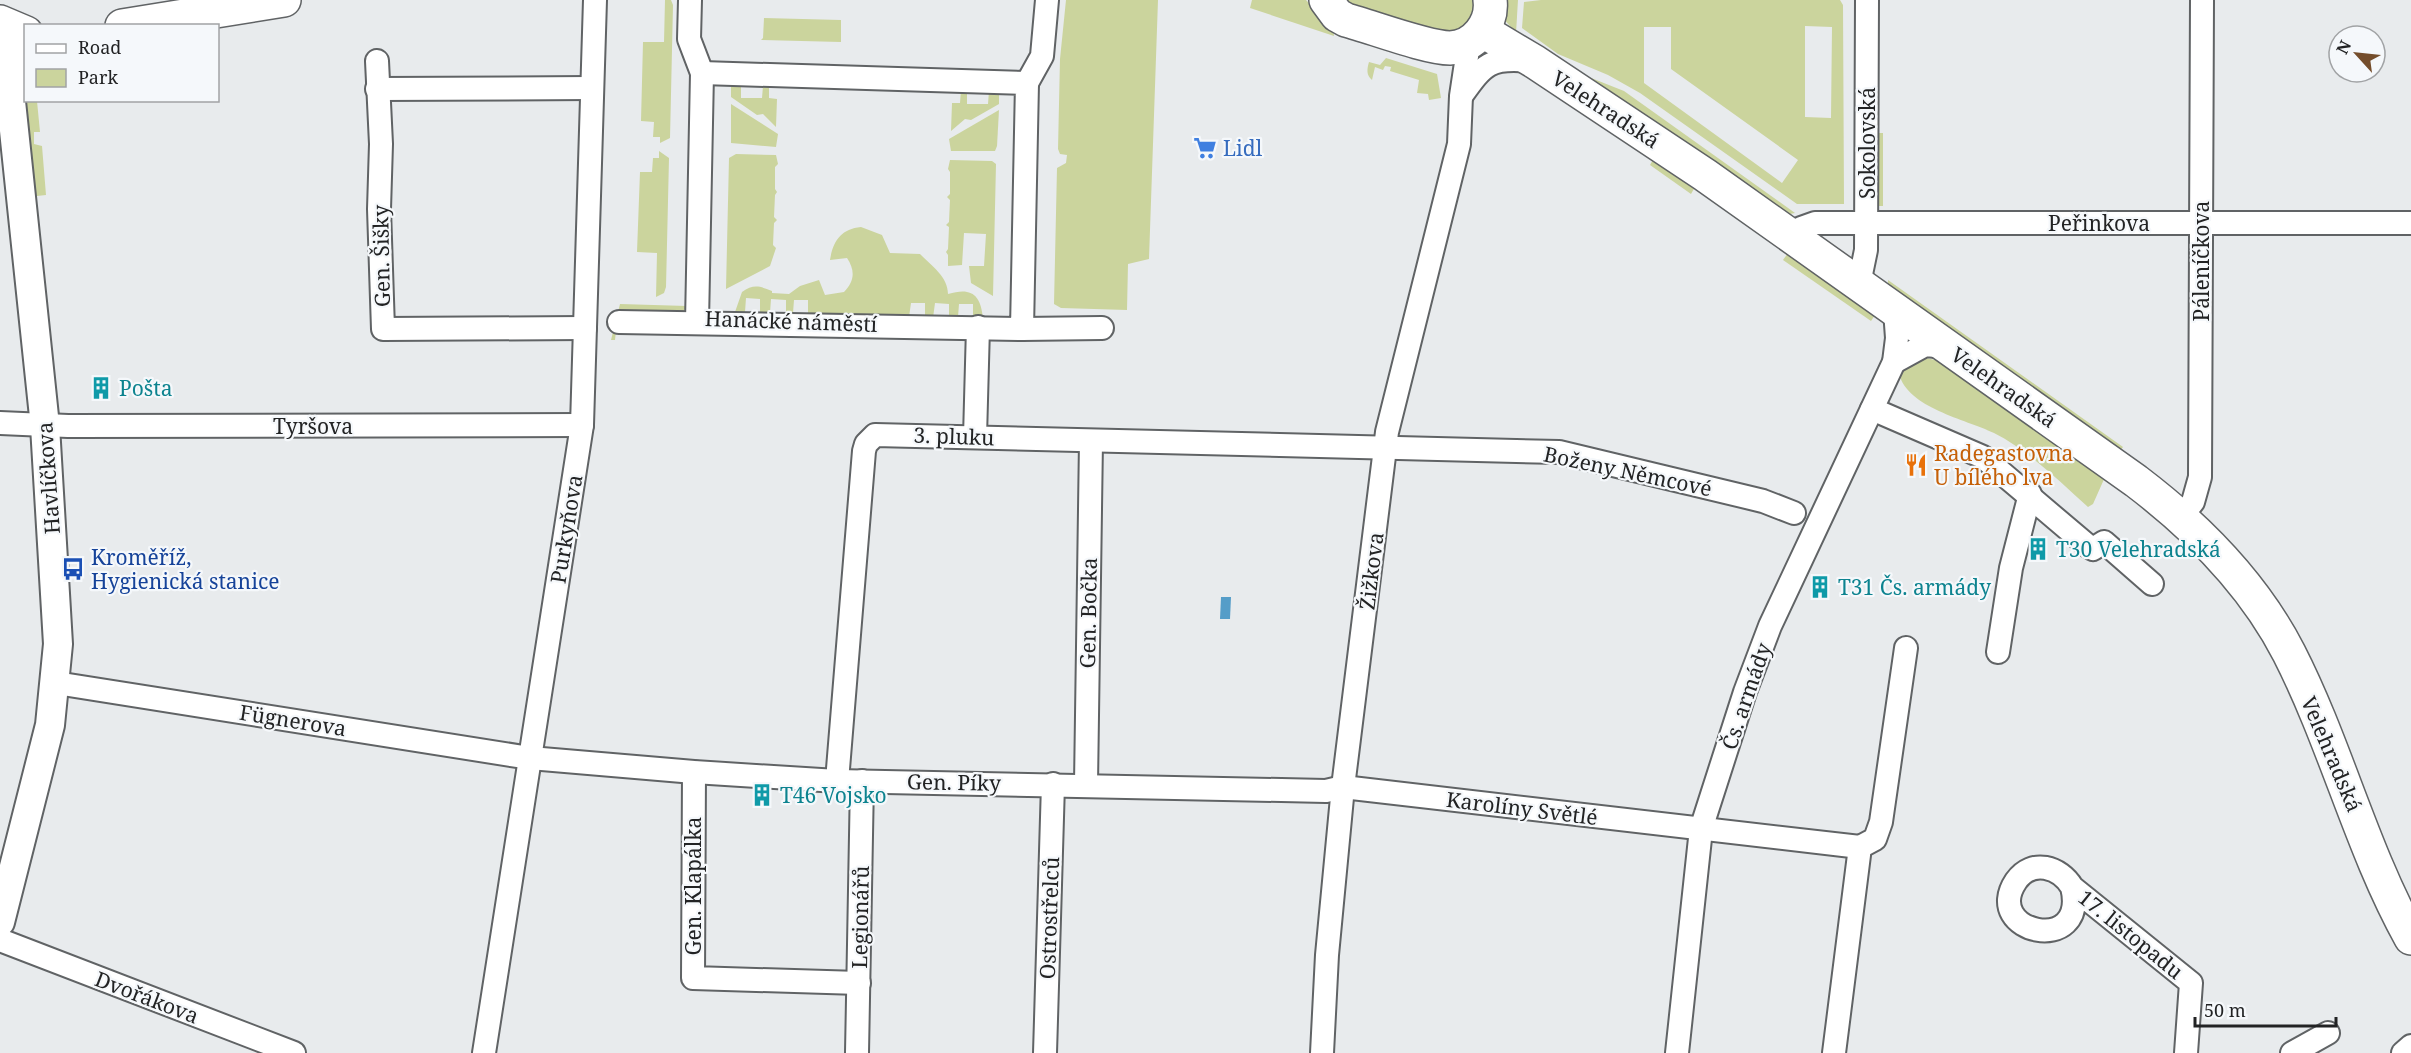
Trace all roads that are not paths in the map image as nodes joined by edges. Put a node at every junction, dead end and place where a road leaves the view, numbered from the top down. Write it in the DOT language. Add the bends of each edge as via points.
graph roads {
  1 [pos="284,0"];
  2 [pos="595,0"];
  3 [pos="690,0"];
  4 [pos="1047,0"];
  5 [pos="1326,0"];
  6 [pos="1868,0"];
  7 [pos="2202,0"];
  8 [pos="134,24"];
  9 [pos="1480,24"];
  10 [pos="14,28"];
  11 [pos="1431,44"];
  12 [pos="377,61"];
  13 [pos="1535,62"];
  14 [pos="702,74"];
  15 [pos="1027,82"];
  16 [pos="592,88"];
  17 [pos="377,89"];
  18 [pos="1461,96"];
  19 [pos="1867,223"];
  20 [pos="2201,223"];
  21 [pos="2411,223"];
  22 [pos="1791,237"];
  23 [pos="1859,284"];
  24 [pos="1895,310"];
  25 [pos="619,322"];
  26 [pos="697,322"];
  27 [pos="978,327"];
  28 [pos="585,328"];
  29 [pos="1022,328"];
  30 [pos="1102,328"];
  31 [pos="1948,348"];
  32 [pos="1894,362"];
  33 [pos="1872,409"];
  34 [pos="0,423"];
  35 [pos="582,425"];
  36 [pos="45,426"];
  37 [pos="975,437"];
  38 [pos="1091,441"];
  39 [pos="1385,447"];
  40 [pos="2030,494"];
  41 [pos="1794,513"];
  42 [pos="2181,517"];
  43 [pos="2152,584"];
  44 [pos="1906,648"];
  45 [pos="1998,652"];
  46 [pos="56,683"];
  47 [pos="530,758"];
  48 [pos="694,772"];
  49 [pos="837,781"];
  50 [pos="862,781"];
  51 [pos="1053,784"];
  52 [pos="1086,784"];
  53 [pos="1343,787"];
  54 [pos="1701,829"];
  55 [pos="1860,847"];
  56 [pos="2072,887"];
  57 [pos="0,922"];
  58 [pos="2411,938"];
  59 [pos="0,940"];
  60 [pos="859,982"];
  61 [pos="2328,1034"];
  62 [pos="2411,1047"];
  63 [pos="294,1053"];
  64 [pos="484,1053"];
  65 [pos="857,1053"];
  66 [pos="1046,1053"];
  67 [pos="1322,1053"];
  68 [pos="1677,1053"];
  69 [pos="1834,1053"];
  70 [pos="2186,1053"];
  71 [pos="2292,1053"];
  72 [pos="2403,1053"];
  1 -- 8 [label="main road"];
  2 -- 16 [label="street, Purkyňova"];
  3 -- 14 [label="street, Hanácké náměstí" via="689,39"];
  4 -- 15 [label="street" via="1042,56"];
  5 -- 11 [label="main road" via="1346,20"];
  6 -- 19 [label="street, Sokolovská"];
  7 -- 20 [label="street, Páleníčkova"];
  9 -- 11 [label="main road" via="1451,48"];
  9 -- 13 [label="main road, Velehradská"];
  9 -- 18 [label="street, Žižkova"];
  10 -- 36 [label="street, Havlíčkova" via="10,92"];
  11 -- 18 [label="street" via="1448,65"];
  12 -- 17 [label="street, Gen. Šišky"];
  13 -- 18 [label="street" via="1492,62 1478,72"];
  13 -- 22 [label="main road, Velehradská"];
  14 -- 15 [label="street"];
  14 -- 26 [label="street, Hanácké náměstí"];
  15 -- 29 [label="street"];
  16 -- 17 [label="street"];
  16 -- 28 [label="street, Purkyňova"];
  17 -- 28 [label="street, Gen. Šišky" via="383,329"];
  18 -- 39 [label="street, Žižkova" via="1459,144"];
  19 -- 20 [label="street, Peřinkova"];
  19 -- 22 [label="street, Peřinkova" via="1815,223"];
  19 -- 23 [label="street, Sokolovská" via="1865,264"];
  20 -- 21 [label="street, Peřinkova"];
  20 -- 42 [label="street, Páleníčkova" via="2200,477 2193,502"];
  22 -- 23 [label="main road, Velehradská"];
  23 -- 24 [label="main road, Velehradská"];
  24 -- 31 [label="main road, Velehradská"];
  24 -- 32 [label="street"];
  25 -- 26 [label="street"];
  26 -- 27 [label="street, Hanácké náměstí"];
  27 -- 29 [label="street, Hanácké náměstí"];
  27 -- 37 [label="street"];
  28 -- 35 [label="street, Purkyňova"];
  29 -- 30 [label="street, Hanácké náměstí"];
  31 -- 32 [label="street" via="1926,345"];
  31 -- 42 [label="main road, Velehradská"];
  32 -- 33 [label="street, Čs. armády"];
  33 -- 40 [label="street" via="1983,457"];
  33 -- 54 [label="street, Čs. armády" via="1770,626"];
  34 -- 36 [label="street, Tyršova"];
  35 -- 36 [label="street, Tyršova"];
  35 -- 47 [label="street, Purkyňova"];
  36 -- 46 [label="street, Havlíčkova" via="57,616"];
  37 -- 38 [label="street, 3. pluku"];
  37 -- 49 [label="street, 3. pluku" via="881,433 866,444"];
  38 -- 39 [label="street, 3. pluku"];
  38 -- 52 [label="street, Gen. Bočka"];
  39 -- 41 [label="street, Boženy Němcové" via="1559,452 1763,501"];
  39 -- 53 [label="street, Žižkova"];
  40 -- 43 [label="street" via="2088,546 2093,549 2104,542"];
  40 -- 45 [label="street" via="2011,568"];
  42 -- 58 [label="main road, Velehradská" via="2238,576 2289,653"];
  44 -- 55 [label="street" via="1881,822 1875,839"];
  46 -- 47 [label="street, Fügnerova"];
  46 -- 57 [label="street, Havlíčkova" via="48,734"];
  47 -- 48 [label="street, Gen. Píky"];
  47 -- 64 [label="street, Purkyňova"];
  48 -- 49 [label="street, Gen. Píky"];
  48 -- 60 [label="street, Gen. Klapálka" via="693,978"];
  49 -- 50 [label="street, Gen. Píky"];
  50 -- 51 [label="street, Gen. Píky"];
  50 -- 60 [label="street, Legionářů"];
  51 -- 52 [label="street, Gen. Píky"];
  51 -- 66 [label="street, Ostrostřelců"];
  52 -- 53 [label="street, Gen. Píky" via="1326,791"];
  53 -- 54 [label="street, Karolíny Světlé"];
  53 -- 67 [label="street, Žižkova"];
  54 -- 55 [label="street, Karolíny Světlé"];
  54 -- 68 [label="street, Čs. armády"];
  55 -- 69 [label="street"];
  56 -- 70 [label="street, 17. listopadu" via="2191,983"];
  59 -- 63 [label="street, Dvořákova"];
  60 -- 65 [label="street, Legionářů"];
  61 -- 71 [label="street"];
  62 -- 72 [label="street"];
}
